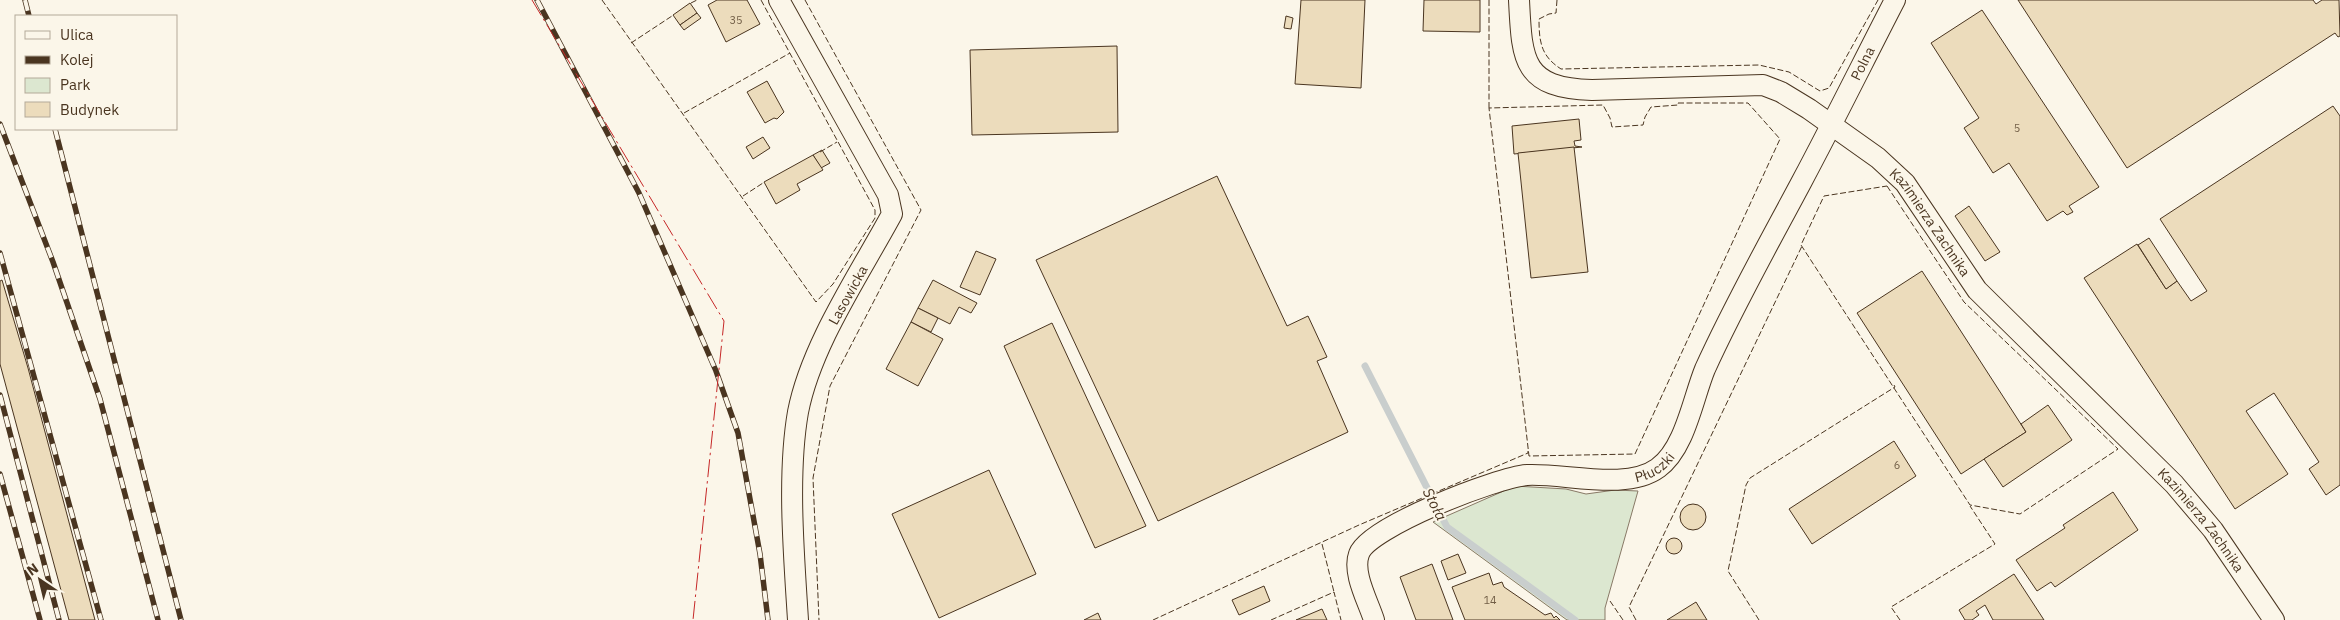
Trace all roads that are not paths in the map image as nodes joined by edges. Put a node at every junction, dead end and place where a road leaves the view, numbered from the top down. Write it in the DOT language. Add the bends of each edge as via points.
graph roads {
  1 [pos="779,0"];
  2 [pos="1520,0"];
  3 [pos="1895,0"];
  4 [pos="1832,126"];
  5 [pos="798,620"];
  6 [pos="1374,620"];
  7 [pos="2274,620"];
  1 -- 5 [label="street, Lasowicka" via="888,196 892,214 829,328 798,412 793,526"];
  2 -- 4 [label="street, Kazimierza Zachnika" via="1524,55 1532,69 1554,86 1592,90 1763,85 1781,92"];
  3 -- 4 [label="street, Polna"];
  4 -- 6 [label="street, Płuczki" via="1705,370 1671,456 1657,469 1638,478 1526,475 1506,479 1449,500 1374,536 1360,551 1357,561"];
  4 -- 7 [label="street, Kazimierza Zachnika" via="1878,158 1905,183 1977,290 2174,484 2213,530"];
}
